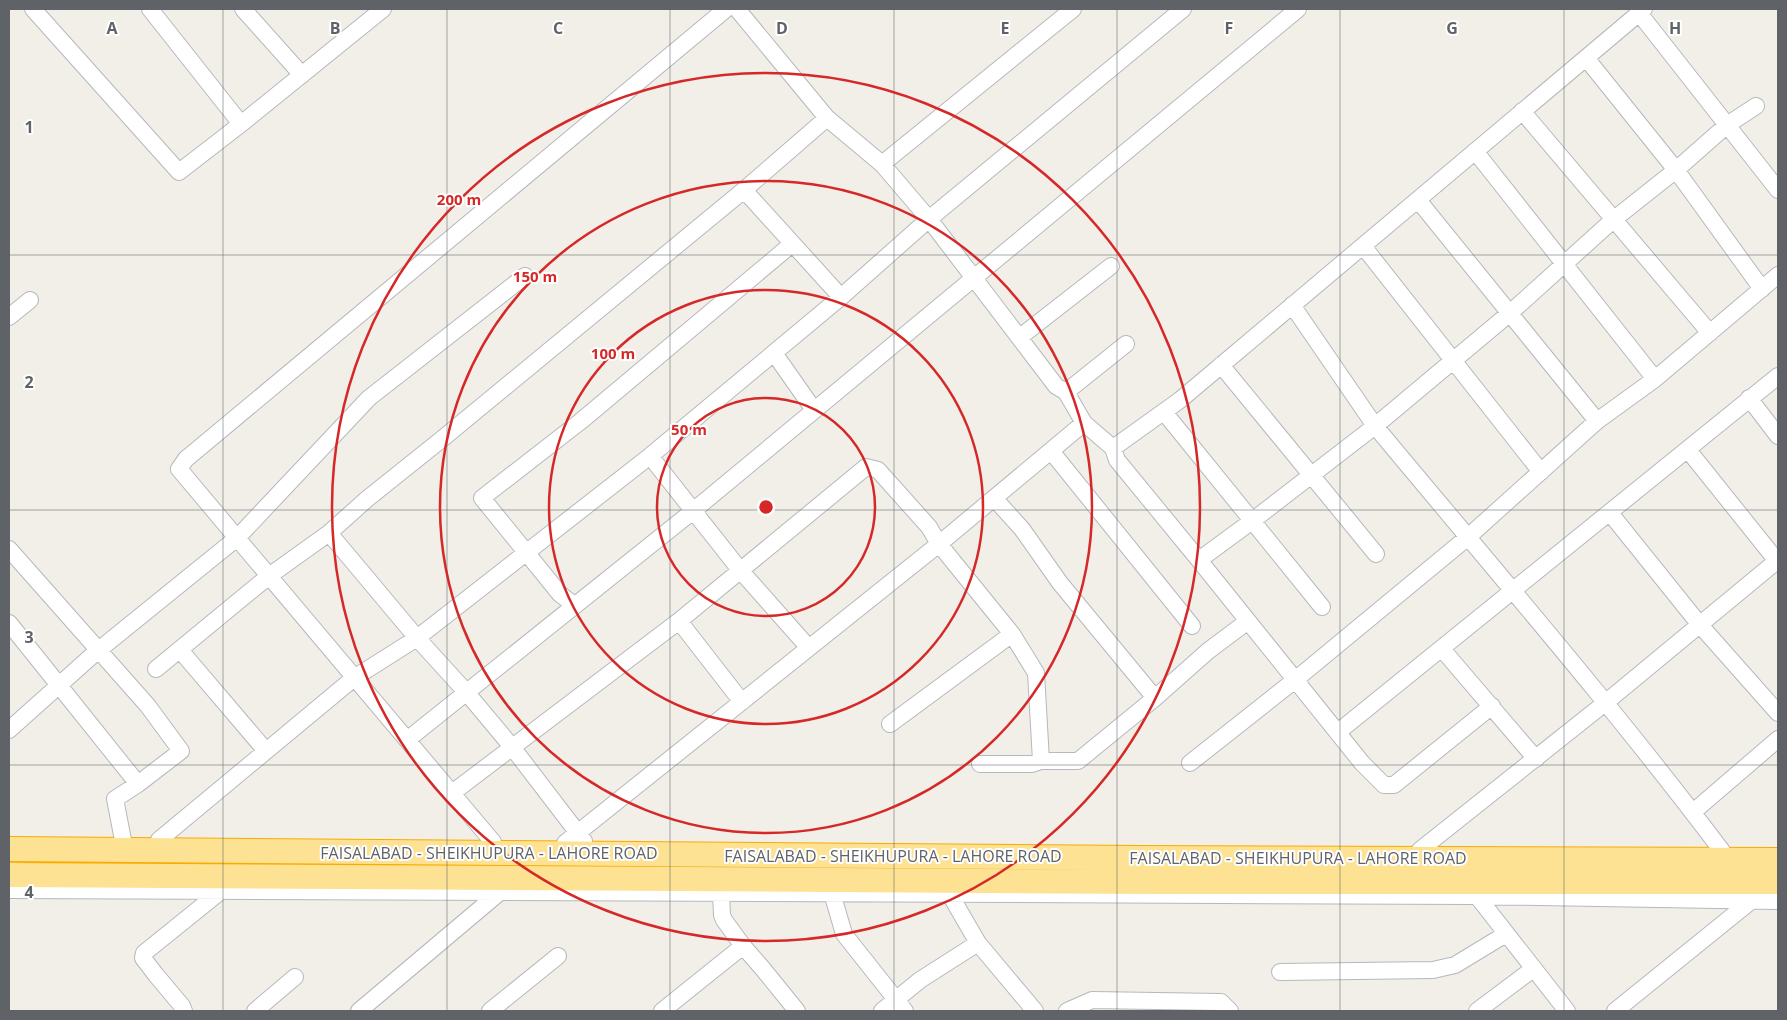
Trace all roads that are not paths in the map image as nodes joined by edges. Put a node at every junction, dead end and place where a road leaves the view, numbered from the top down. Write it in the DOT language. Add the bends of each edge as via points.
graph roads {
  1 [pos="33,9"];
  2 [pos="150,9"];
  3 [pos="243,9"];
  4 [pos="383,9"];
  5 [pos="726,9"];
  6 [pos="737,9"];
  7 [pos="1073,9"];
  8 [pos="1183,9"];
  9 [pos="1298,9"];
  10 [pos="1641,11"];
  11 [pos="365,14"];
  12 [pos="1586,58"];
  13 [pos="302,75"];
  14 [pos="1756,106"];
  15 [pos="1522,112"];
  16 [pos="827,118"];
  17 [pos="241,124"];
  18 [pos="1727,126"];
  19 [pos="1475,151"];
  20 [pos="882,164"];
  21 [pos="1676,170"];
  22 [pos="744,190"];
  23 [pos="1778,190"];
  24 [pos="1418,200"];
  25 [pos="929,219"];
  26 [pos="1614,220"];
  27 [pos="792,244"];
  28 [pos="1363,246"];
  29 [pos="1563,263"];
  30 [pos="1111,266"];
  31 [pos="1778,275"];
  32 [pos="525,276"];
  33 [pos="974,279"];
  34 [pos="1762,289"];
  35 [pos="841,297"];
  36 [pos="30,300"];
  37 [pos="1292,305"];
  38 [pos="1510,313"];
  39 [pos="9,317"];
  40 [pos="1710,333"];
  41 [pos="1020,337"];
  42 [pos="1126,344"];
  43 [pos="774,353"];
  44 [pos="1453,360"];
  45 [pos="1221,365"];
  46 [pos="1778,376"];
  47 [pos="1655,379"];
  48 [pos="1066,392"];
  49 [pos="1749,398"];
  50 [pos="814,410"];
  51 [pos="1164,412"];
  52 [pos="1597,421"];
  53 [pos="1084,423"];
  54 [pos="1375,426"];
  55 [pos="1778,436"];
  56 [pos="1113,448"];
  57 [pos="1688,450"];
  58 [pos="1051,451"];
  59 [pos="650,456"];
  60 [pos="1541,472"];
  61 [pos="1311,474"];
  62 [pos="994,498"];
  63 [pos="694,511"];
  64 [pos="1610,513"];
  65 [pos="1252,521"];
  66 [pos="330,533"];
  67 [pos="1468,537"];
  68 [pos="237,538"];
  69 [pos="939,544"];
  70 [pos="526,552"];
  71 [pos="1376,554"];
  72 [pos="12,559"];
  73 [pos="1199,560"];
  74 [pos="1777,561"];
  75 [pos="740,570"];
  76 [pos="270,576"];
  77 [pos="1514,591"];
  78 [pos="574,605"];
  79 [pos="1322,607"];
  80 [pos="679,621"];
  81 [pos="1248,621"];
  82 [pos="9,623"];
  83 [pos="1700,625"];
  84 [pos="1192,626"];
  85 [pos="1012,634"];
  86 [pos="417,638"];
  87 [pos="808,648"];
  88 [pos="1442,649"];
  89 [pos="99,650"];
  90 [pos="180,650"];
  91 [pos="156,669"];
  92 [pos="354,678"];
  93 [pos="1295,680"];
  94 [pos="59,685"];
  95 [pos="467,694"];
  96 [pos="1155,698"];
  97 [pos="742,702"];
  98 [pos="1605,703"];
  99 [pos="1492,706"];
  100 [pos="1778,713"];
  101 [pos="890,724"];
  102 [pos="9,730"];
  103 [pos="1338,732"];
  104 [pos="1778,739"];
  105 [pos="407,740"];
  106 [pos="512,747"];
  107 [pos="266,751"];
  108 [pos="1536,759"];
  109 [pos="1041,761"];
  110 [pos="1190,763"];
  111 [pos="980,764"];
  112 [pos="138,784"];
  113 [pos="452,793"];
  114 [pos="1693,812"];
  115 [pos="9,839"];
  116 [pos="123,840"];
  117 [pos="159,840"];
  118 [pos="576,840"];
  119 [pos="493,842"];
  120 [pos="9,849"];
  121 [pos="1420,850"];
  122 [pos="1722,851"];
  123 [pos="1778,852"];
  124 [pos="1778,860"];
  125 [pos="9,875"];
  126 [pos="1778,882"];
  127 [pos="9,890"];
  128 [pos="221,891"];
  129 [pos="500,892"];
  130 [pos="721,892"];
  131 [pos="832,893"];
  132 [pos="949,894"];
  133 [pos="1477,896"];
  134 [pos="1751,901"];
  135 [pos="1778,901"];
  136 [pos="1506,934"];
  137 [pos="978,943"];
  138 [pos="742,946"];
  139 [pos="558,956"];
  140 [pos="1533,969"];
  141 [pos="1280,972"];
  142 [pos="295,976"];
  143 [pos="900,1006"];
  144 [pos="1137,1006"];
  145 [pos="184,1011"];
  146 [pos="255,1011"];
  147 [pos="359,1011"];
  148 [pos="490,1011"];
  149 [pos="662,1011"];
  150 [pos="797,1011"];
  151 [pos="882,1011"];
  152 [pos="1035,1011"];
  153 [pos="1067,1011"];
  154 [pos="1230,1011"];
  155 [pos="1477,1011"];
  156 [pos="1567,1011"];
  157 [pos="1615,1011"];
  1 -- 17 [label="street" via="179,172"];
  2 -- 17 [label="street"];
  3 -- 13 [label="street"];
  4 -- 11 [label="street"];
  5 -- 68 [label="street" via="186,459 179,469"];
  6 -- 16 [label="street"];
  7 -- 20 [label="street"];
  8 -- 25 [label="street"];
  9 -- 33 [label="street"];
  10 -- 12 [label="street"];
  10 -- 18 [label="street"];
  11 -- 13 [label="street"];
  12 -- 15 [label="street"];
  12 -- 21 [label="street"];
  13 -- 17 [label="street"];
  14 -- 18 [label="street"];
  15 -- 19 [label="street"];
  15 -- 26 [label="street"];
  16 -- 20 [label="street"];
  16 -- 22 [label="street"];
  18 -- 21 [label="street"];
  18 -- 23 [label="street"];
  19 -- 24 [label="street"];
  19 -- 29 [label="street"];
  20 -- 25 [label="street"];
  21 -- 26 [label="street"];
  21 -- 34 [label="street"];
  22 -- 27 [label="street"];
  22 -- 66 [label="street" via="367,498"];
  24 -- 28 [label="street"];
  24 -- 38 [label="street"];
  25 -- 33 [label="street"];
  25 -- 35 [label="street"];
  26 -- 29 [label="street"];
  26 -- 40 [label="street"];
  27 -- 35 [label="street"];
  27 -- 70 [label="street" via="482,498"];
  28 -- 37 [label="street"];
  28 -- 44 [label="street"];
  29 -- 38 [label="street"];
  29 -- 47 [label="street"];
  30 -- 41 [label="street"];
  31 -- 34 [label="street"];
  32 -- 68 [label="street" via="370,398"];
  33 -- 41 [label="street"];
  33 -- 50 [label="street"];
  34 -- 40 [label="street"];
  35 -- 43 [label="street"];
  36 -- 39 [label="street"];
  37 -- 45 [label="street"];
  37 -- 54 [label="street"];
  38 -- 44 [label="street"];
  38 -- 52 [label="street"];
  40 -- 47 [label="street"];
  41 -- 48 [label="street" via="1056,386"];
  42 -- 48 [label="street"];
  43 -- 50 [label="street"];
  43 -- 59 [label="street"];
  44 -- 54 [label="street"];
  44 -- 60 [label="street"];
  45 -- 51 [label="street"];
  45 -- 61 [label="street"];
  46 -- 49 [label="street"];
  47 -- 52 [label="street"];
  48 -- 53 [label="street"];
  49 -- 55 [label="street"];
  49 -- 57 [label="street"];
  50 -- 63 [label="street"];
  51 -- 56 [label="street"];
  51 -- 65 [label="street"];
  52 -- 60 [label="street"];
  53 -- 56 [label="street"];
  53 -- 58 [label="street"];
  54 -- 61 [label="street"];
  54 -- 67 [label="street"];
  56 -- 73 [label="street" via="1117,460"];
  57 -- 64 [label="street"];
  57 -- 74 [label="street"];
  58 -- 62 [label="street"];
  58 -- 84 [label="street"];
  59 -- 63 [label="street"];
  59 -- 70 [label="street"];
  60 -- 67 [label="street"];
  61 -- 65 [label="street"];
  61 -- 71 [label="street"];
  62 -- 69 [label="street"];
  62 -- 96 [label="street" via="1022,529 1060,584"];
  63 -- 75 [label="street"];
  63 -- 78 [label="street"];
  64 -- 77 [label="street"];
  64 -- 83 [label="street"];
  65 -- 73 [label="street"];
  65 -- 79 [label="street"];
  66 -- 76 [label="street"];
  66 -- 86 [label="street"];
  67 -- 77 [label="street"];
  67 -- 93 [label="street"];
  68 -- 76 [label="street"];
  68 -- 89 [label="street"];
  69 -- 75 [label="street" via="929,527 878,470 866,467"];
  69 -- 85 [label="street"];
  69 -- 87 [label="street"];
  70 -- 78 [label="street" via="560,594"];
  70 -- 86 [label="street"];
  72 -- 89 [label="street"];
  73 -- 81 [label="street"];
  74 -- 83 [label="street"];
  75 -- 80 [label="street"];
  75 -- 87 [label="street"];
  76 -- 90 [label="street"];
  76 -- 92 [label="street"];
  77 -- 88 [label="street"];
  77 -- 98 [label="street"];
  78 -- 95 [label="street"];
  80 -- 97 [label="street"];
  80 -- 106 [label="street"];
  81 -- 93 [label="street"];
  81 -- 96 [label="street"];
  82 -- 94 [label="street"];
  83 -- 98 [label="street"];
  83 -- 100 [label="street"];
  85 -- 101 [label="street"];
  85 -- 109 [label="street" via="1036,672"];
  86 -- 92 [label="street"];
  86 -- 95 [label="street"];
  87 -- 97 [label="street"];
  88 -- 99 [label="street"];
  88 -- 103 [label="street"];
  89 -- 94 [label="street"];
  89 -- 112 [label="street" via="148,706 181,751"];
  90 -- 91 [label="street"];
  90 -- 107 [label="street"];
  92 -- 105 [label="street"];
  92 -- 107 [label="street"];
  93 -- 103 [label="street"];
  93 -- 110 [label="street"];
  94 -- 102 [label="street"];
  94 -- 112 [label="street"];
  95 -- 105 [label="street"];
  95 -- 106 [label="street"];
  96 -- 109 [label="street" via="1078,761"];
  97 -- 118 [label="street"];
  98 -- 108 [label="street"];
  98 -- 114 [label="street"];
  99 -- 103 [label="street" via="1394,785 1384,785"];
  99 -- 108 [label="street"];
  104 -- 114 [label="street"];
  105 -- 113 [label="street"];
  106 -- 113 [label="street"];
  106 -- 118 [label="street"];
  107 -- 117 [label="street"];
  108 -- 121 [label="street"];
  109 -- 111 [label="street" via="1032,764"];
  112 -- 116 [label="street" via="115,799"];
  113 -- 119 [label="street"];
  114 -- 122 [label="street"];
  115 -- 116 [label="street"];
  116 -- 117 [label="street"];
  117 -- 119 [label="street"];
  118 -- 119 [label="street"];
  118 -- 121 [label="street"];
  120 -- 124 [label="highway, FAISALABAD - SHEIKHUPURA - LAHORE ROAD"];
  121 -- 122 [label="street"];
  122 -- 123 [label="street"];
  125 -- 126 [label="highway, FAISALABAD - SHEIKHUPURA - LAHORE ROAD" via="1136,882"];
  127 -- 128 [label="street"];
  128 -- 129 [label="street"];
  128 -- 145 [label="street" via="144,953 144,958"];
  129 -- 130 [label="street"];
  129 -- 147 [label="street"];
  130 -- 131 [label="street"];
  130 -- 138 [label="street" via="722,915"];
  131 -- 132 [label="street"];
  131 -- 143 [label="street" via="844,934"];
  132 -- 133 [label="street"];
  132 -- 137 [label="street"];
  133 -- 134 [label="street"];
  133 -- 136 [label="street"];
  134 -- 135 [label="street"];
  134 -- 157 [label="street"];
  136 -- 140 [label="street"];
  136 -- 141 [label="street" via="1455,966 1433,970"];
  137 -- 143 [label="street" via="920,980"];
  137 -- 152 [label="street"];
  138 -- 149 [label="street"];
  138 -- 150 [label="street"];
  139 -- 148 [label="street"];
  140 -- 155 [label="street"];
  140 -- 156 [label="street"];
  142 -- 146 [label="street"];
  143 -- 151 [label="street"];
  144 -- 153 [label="street" via="1092,1000"];
  144 -- 154 [label="street" via="1221,1002"];
}
